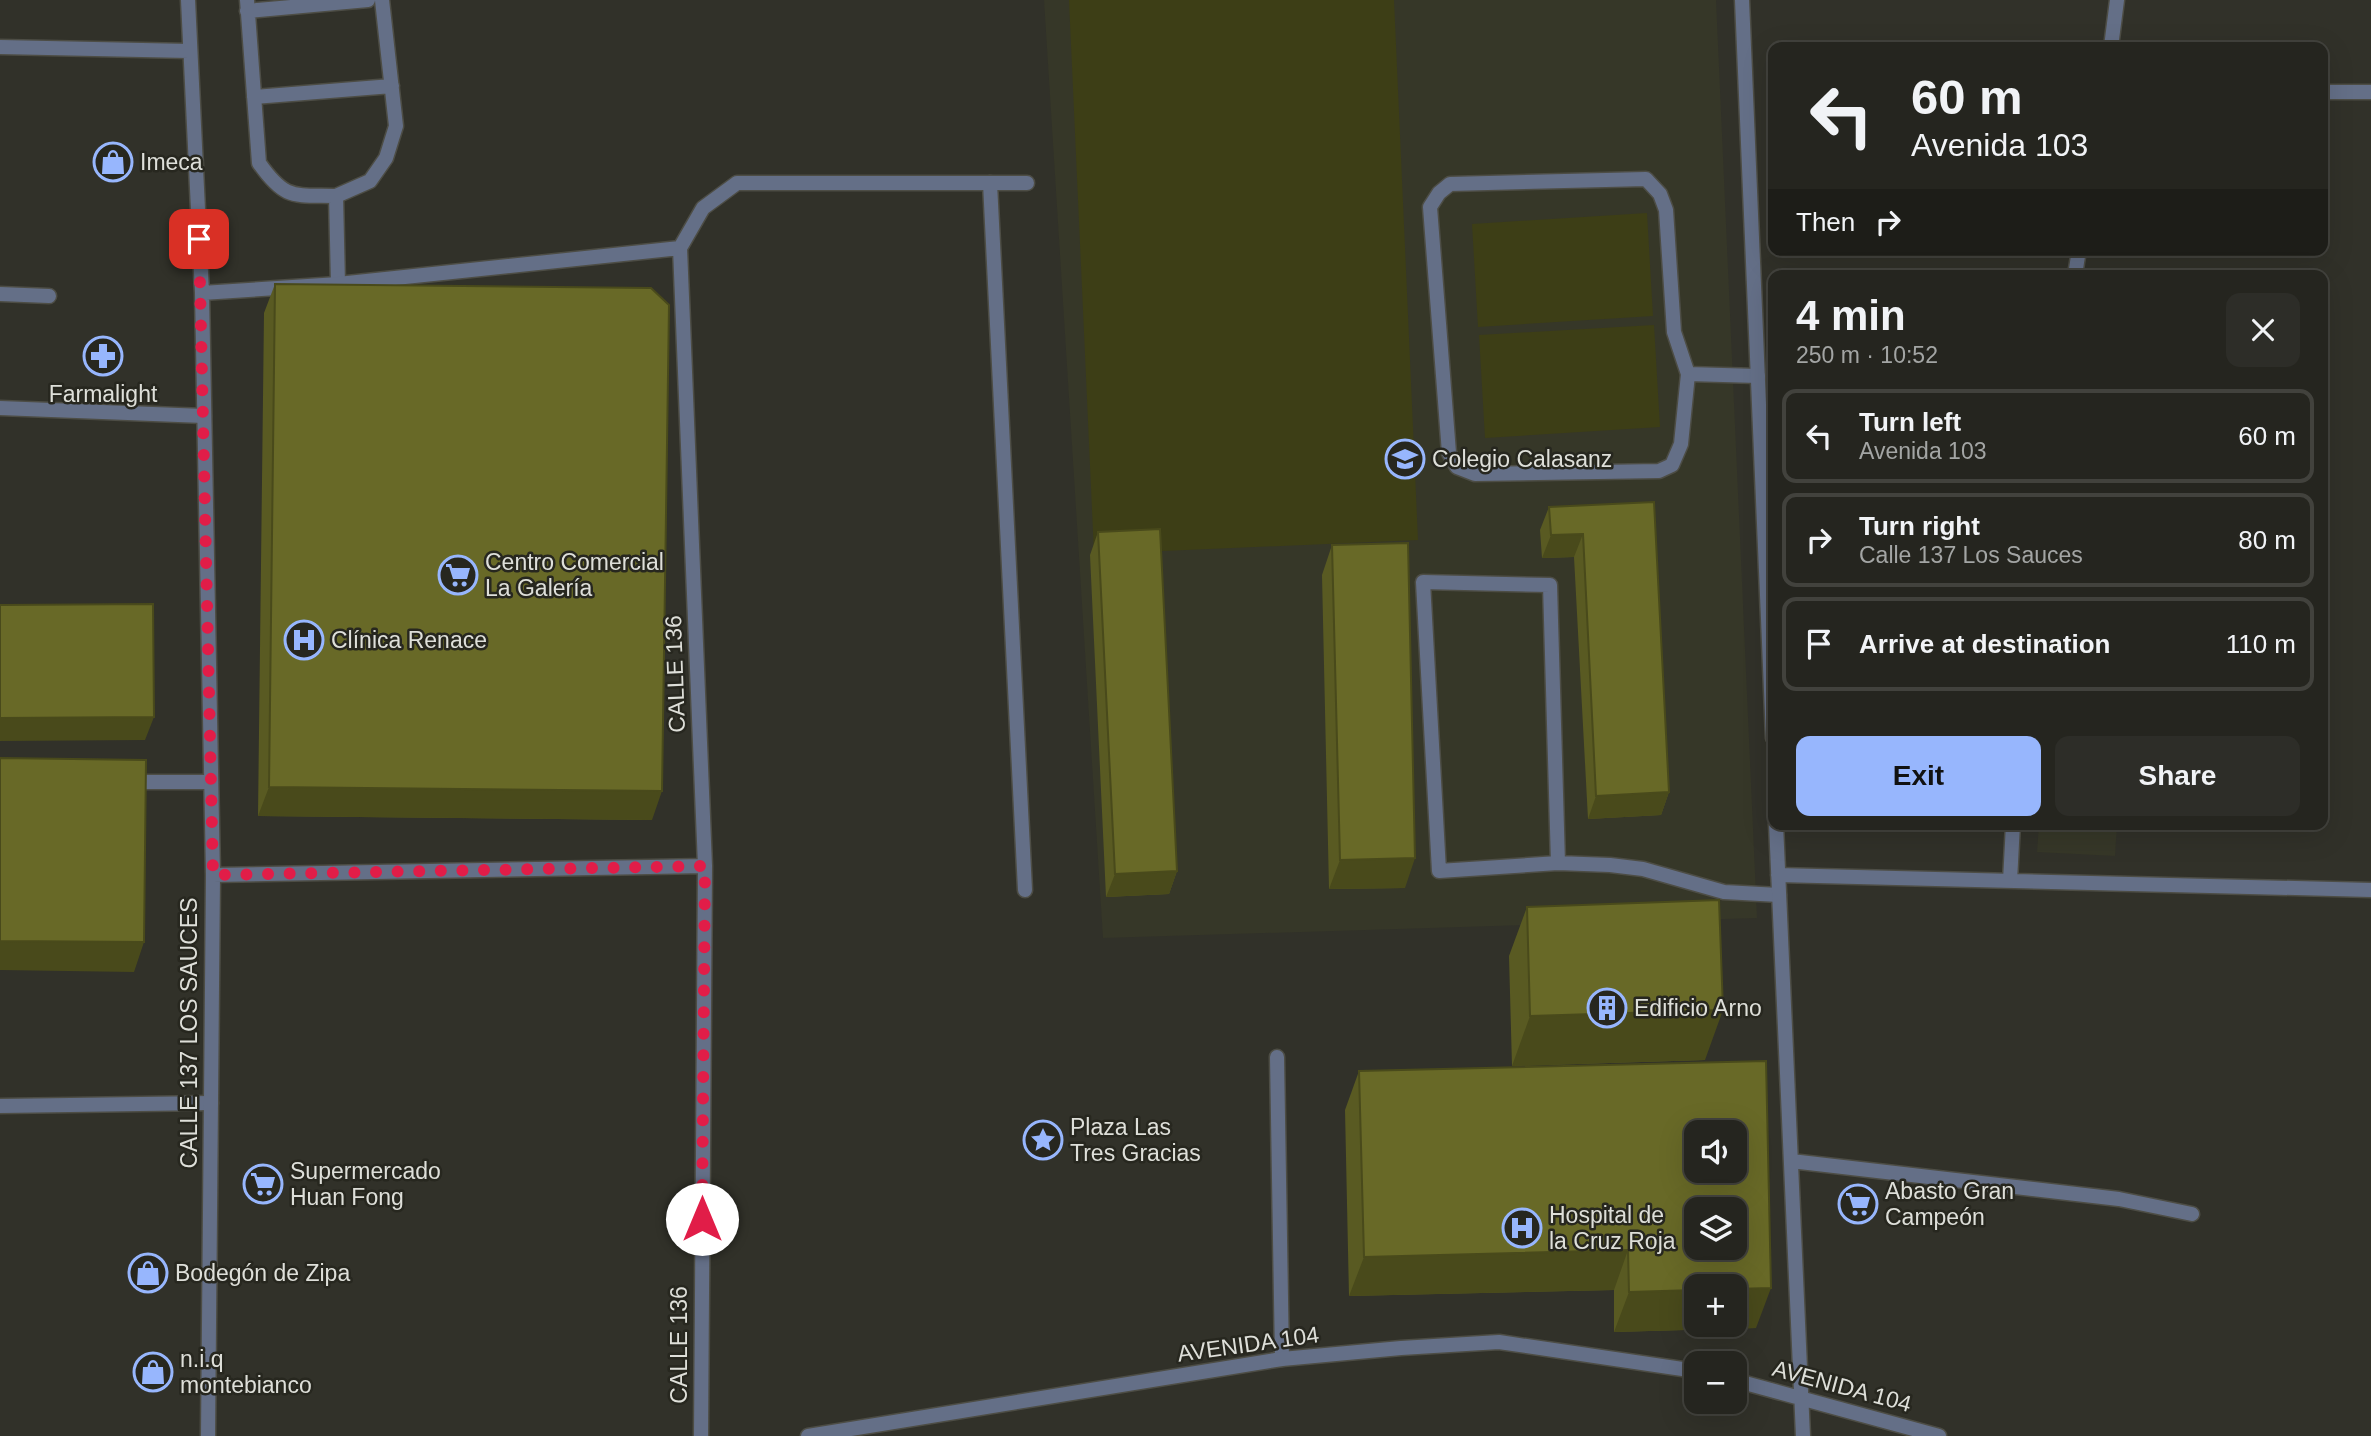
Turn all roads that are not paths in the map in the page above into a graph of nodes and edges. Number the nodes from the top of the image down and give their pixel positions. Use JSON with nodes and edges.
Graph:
{"nodes":[{"id":1,"x":188,"y":0,"type":"edge"},
{"id":2,"x":368,"y":0,"type":"edge"},
{"id":3,"x":383,"y":0,"type":"edge"},
{"id":4,"x":1742,"y":0,"type":"edge"},
{"id":5,"x":2117,"y":0,"type":"edge"},
{"id":6,"x":247,"y":5,"type":"edge"},
{"id":7,"x":2112,"y":42,"type":"edge"},
{"id":8,"x":0,"y":47,"type":"edge"},
{"id":9,"x":189,"y":51,"type":"junction"},
{"id":10,"x":392,"y":86,"type":"junction"},
{"id":11,"x":2328,"y":92,"type":"edge"},
{"id":12,"x":2371,"y":92,"type":"edge"},
{"id":13,"x":254,"y":97,"type":"junction"},
{"id":14,"x":990,"y":183,"type":"junction"},
{"id":15,"x":1027,"y":183,"type":"dead end"},
{"id":16,"x":336,"y":196,"type":"junction"},
{"id":17,"x":680,"y":248,"type":"junction"},
{"id":18,"x":338,"y":284,"type":"junction"},
{"id":19,"x":202,"y":293,"type":"junction"},
{"id":20,"x":0,"y":294,"type":"edge"},
{"id":21,"x":49,"y":296,"type":"dead end"},
{"id":22,"x":1688,"y":374,"type":"junction"},
{"id":23,"x":1758,"y":376,"type":"junction"},
{"id":24,"x":0,"y":408,"type":"edge"},
{"id":25,"x":204,"y":416,"type":"junction"},
{"id":26,"x":1768,"y":617,"type":"edge"},
{"id":27,"x":109,"y":782,"type":"edge"},
{"id":28,"x":211,"y":782,"type":"junction"},
{"id":29,"x":1776,"y":830,"type":"edge"},
{"id":30,"x":2013,"y":830,"type":"edge"},
{"id":31,"x":1558,"y":863,"type":"junction"},
{"id":32,"x":705,"y":866,"type":"junction"},
{"id":33,"x":213,"y":875,"type":"junction"},
{"id":34,"x":1778,"y":875,"type":"junction"},
{"id":35,"x":2010,"y":881,"type":"junction"},
{"id":36,"x":1025,"y":890,"type":"dead end"},
{"id":37,"x":2371,"y":890,"type":"edge"},
{"id":38,"x":1779,"y":895,"type":"junction"},
{"id":39,"x":1277,"y":1057,"type":"dead end"},
{"id":40,"x":211,"y":1103,"type":"junction"},
{"id":41,"x":0,"y":1106,"type":"edge"},
{"id":42,"x":1791,"y":1161,"type":"junction"},
{"id":43,"x":2192,"y":1214,"type":"dead end"},
{"id":44,"x":1282,"y":1359,"type":"junction"},
{"id":45,"x":1684,"y":1369,"type":"edge"},
{"id":46,"x":1747,"y":1383,"type":"edge"},
{"id":47,"x":1802,"y":1397,"type":"junction"},
{"id":48,"x":208,"y":1436,"type":"edge"},
{"id":49,"x":701,"y":1436,"type":"edge"},
{"id":50,"x":808,"y":1436,"type":"edge"},
{"id":51,"x":1803,"y":1436,"type":"edge"},
{"id":52,"x":1938,"y":1436,"type":"edge"}],
"edges":[{"from":1,"to":9,"type":"street","name":"CALLE 137 LOS SAUCES"},
{"from":2,"to":6,"type":"street"},
{"from":3,"to":10,"type":"street"},
{"from":4,"to":23,"type":"street"},
{"from":5,"to":7,"type":"street"},
{"from":6,"to":13,"type":"street"},
{"from":8,"to":9,"type":"street"},
{"from":9,"to":19,"type":"street","name":"CALLE 137 LOS SAUCES"},
{"from":10,"to":13,"type":"street"},
{"from":10,"to":16,"type":"street"},
{"from":11,"to":12,"type":"street"},
{"from":13,"to":16,"type":"street"},
{"from":14,"to":15,"type":"street"},
{"from":14,"to":17,"type":"street"},
{"from":14,"to":36,"type":"street"},
{"from":16,"to":18,"type":"street"},
{"from":17,"to":18,"type":"street"},
{"from":17,"to":32,"type":"street","name":"CALLE 136"},
{"from":18,"to":19,"type":"street"},
{"from":19,"to":25,"type":"street","name":"CALLE 137 LOS SAUCES"},
{"from":20,"to":21,"type":"street"},
{"from":22,"to":22,"type":"street"},
{"from":22,"to":23,"type":"street"},
{"from":23,"to":26,"type":"street"},
{"from":24,"to":25,"type":"street"},
{"from":25,"to":28,"type":"street","name":"CALLE 137 LOS SAUCES"},
{"from":27,"to":28,"type":"street"},
{"from":28,"to":33,"type":"street","name":"CALLE 137 LOS SAUCES"},
{"from":29,"to":34,"type":"street"},
{"from":30,"to":35,"type":"street"},
{"from":31,"to":31,"type":"street"},
{"from":31,"to":38,"type":"street"},
{"from":32,"to":33,"type":"street"},
{"from":32,"to":49,"type":"street","name":"CALLE 136"},
{"from":33,"to":40,"type":"street","name":"CALLE 137 LOS SAUCES"},
{"from":34,"to":35,"type":"street"},
{"from":34,"to":38,"type":"street"},
{"from":35,"to":37,"type":"street"},
{"from":38,"to":42,"type":"street"},
{"from":39,"to":44,"type":"street"},
{"from":40,"to":41,"type":"street"},
{"from":40,"to":48,"type":"street","name":"CALLE 137 LOS SAUCES"},
{"from":42,"to":43,"type":"street"},
{"from":42,"to":47,"type":"street"},
{"from":44,"to":45,"type":"street","name":"AVENIDA 104"},
{"from":44,"to":50,"type":"street","name":"AVENIDA 104"},
{"from":46,"to":47,"type":"street","name":"AVENIDA 104"},
{"from":47,"to":51,"type":"street"},
{"from":47,"to":52,"type":"street","name":"AVENIDA 104"}]}
